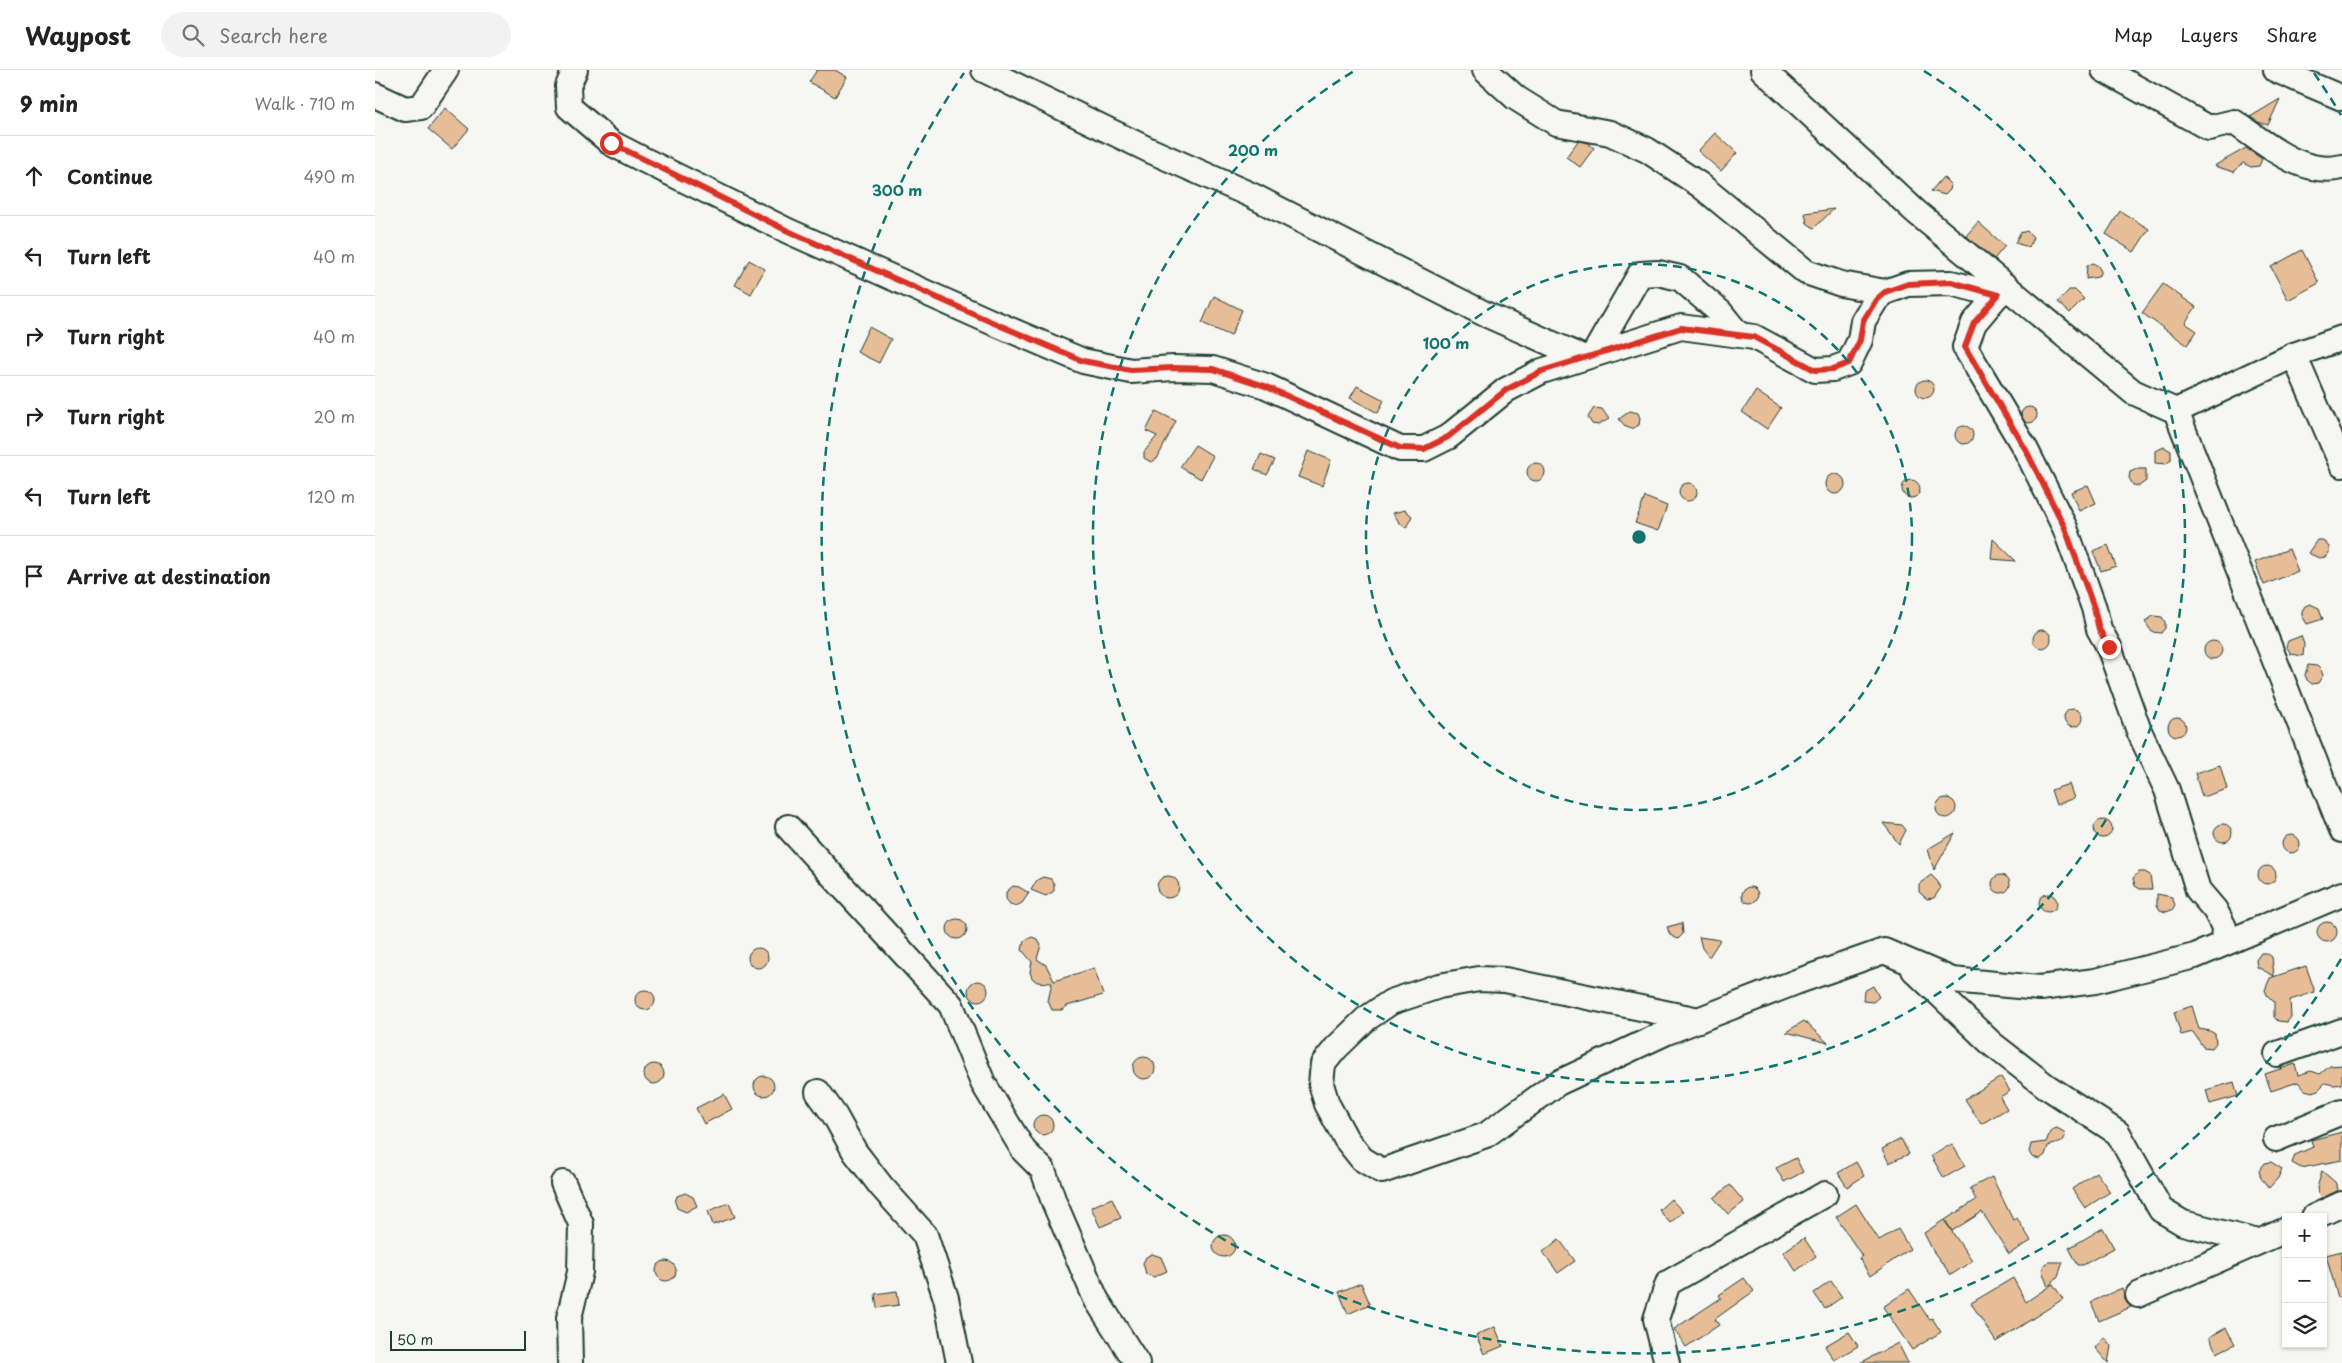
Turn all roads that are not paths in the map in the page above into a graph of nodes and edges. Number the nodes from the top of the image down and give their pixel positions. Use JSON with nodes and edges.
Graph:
{"nodes":[{"id":1,"x":445,"y":70,"type":"edge"},
{"id":2,"x":575,"y":70,"type":"edge"},
{"id":3,"x":984,"y":70,"type":"edge"},
{"id":4,"x":1485,"y":70,"type":"edge"},
{"id":5,"x":1763,"y":70,"type":"edge"},
{"id":6,"x":2104,"y":70,"type":"edge"},
{"id":7,"x":2276,"y":70,"type":"edge"},
{"id":8,"x":375,"y":95,"type":"edge"},
{"id":9,"x":2342,"y":98,"type":"edge"},
{"id":10,"x":2342,"y":167,"type":"edge"},
{"id":11,"x":2001,"y":290,"type":"junction"},
{"id":12,"x":1885,"y":292,"type":"junction"},
{"id":13,"x":1738,"y":334,"type":"junction"},
{"id":14,"x":2342,"y":338,"type":"edge"},
{"id":15,"x":2294,"y":355,"type":"junction"},
{"id":16,"x":1588,"y":356,"type":"junction"},
{"id":17,"x":2176,"y":411,"type":"junction"},
{"id":18,"x":2342,"y":465,"type":"edge"},
{"id":19,"x":788,"y":827,"type":"dead end"},
{"id":20,"x":2342,"y":830,"type":"edge"},
{"id":21,"x":2342,"y":894,"type":"edge"},
{"id":22,"x":2223,"y":943,"type":"junction"},
{"id":23,"x":1904,"y":961,"type":"junction"},
{"id":24,"x":1699,"y":1020,"type":"junction"},
{"id":25,"x":2342,"y":1030,"type":"edge"},
{"id":26,"x":2277,"y":1054,"type":"dead end"},
{"id":27,"x":819,"y":1092,"type":"dead end"},
{"id":28,"x":2342,"y":1112,"type":"edge"},
{"id":29,"x":2276,"y":1138,"type":"dead end"},
{"id":30,"x":563,"y":1183,"type":"dead end"},
{"id":31,"x":1825,"y":1194,"type":"dead end"},
{"id":32,"x":2342,"y":1204,"type":"edge"},
{"id":33,"x":2322,"y":1213,"type":"edge"},
{"id":34,"x":2282,"y":1232,"type":"edge"},
{"id":35,"x":2258,"y":1242,"type":"junction"},
{"id":36,"x":2138,"y":1295,"type":"dead end"},
{"id":37,"x":570,"y":1363,"type":"edge"},
{"id":38,"x":959,"y":1363,"type":"edge"},
{"id":39,"x":1137,"y":1363,"type":"edge"},
{"id":40,"x":1667,"y":1363,"type":"edge"}],
"edges":[{"from":1,"to":8,"type":"street"},
{"from":2,"to":16,"type":"street"},
{"from":3,"to":16,"type":"street"},
{"from":4,"to":12,"type":"street"},
{"from":5,"to":11,"type":"street"},
{"from":6,"to":10,"type":"street"},
{"from":7,"to":9,"type":"street"},
{"from":11,"to":12,"type":"street"},
{"from":11,"to":17,"type":"street"},
{"from":11,"to":22,"type":"street"},
{"from":12,"to":13,"type":"street"},
{"from":13,"to":16,"type":"street"},
{"from":13,"to":16,"type":"street"},
{"from":14,"to":15,"type":"street"},
{"from":15,"to":17,"type":"street"},
{"from":15,"to":18,"type":"street"},
{"from":17,"to":20,"type":"street"},
{"from":19,"to":39,"type":"street"},
{"from":21,"to":22,"type":"street"},
{"from":22,"to":23,"type":"street"},
{"from":23,"to":24,"type":"street"},
{"from":23,"to":35,"type":"street"},
{"from":24,"to":24,"type":"street"},
{"from":25,"to":26,"type":"street"},
{"from":27,"to":38,"type":"street"},
{"from":28,"to":29,"type":"street"},
{"from":30,"to":37,"type":"street"},
{"from":31,"to":40,"type":"street"},
{"from":32,"to":33,"type":"street"},
{"from":34,"to":35,"type":"street"},
{"from":35,"to":36,"type":"street"}]}
